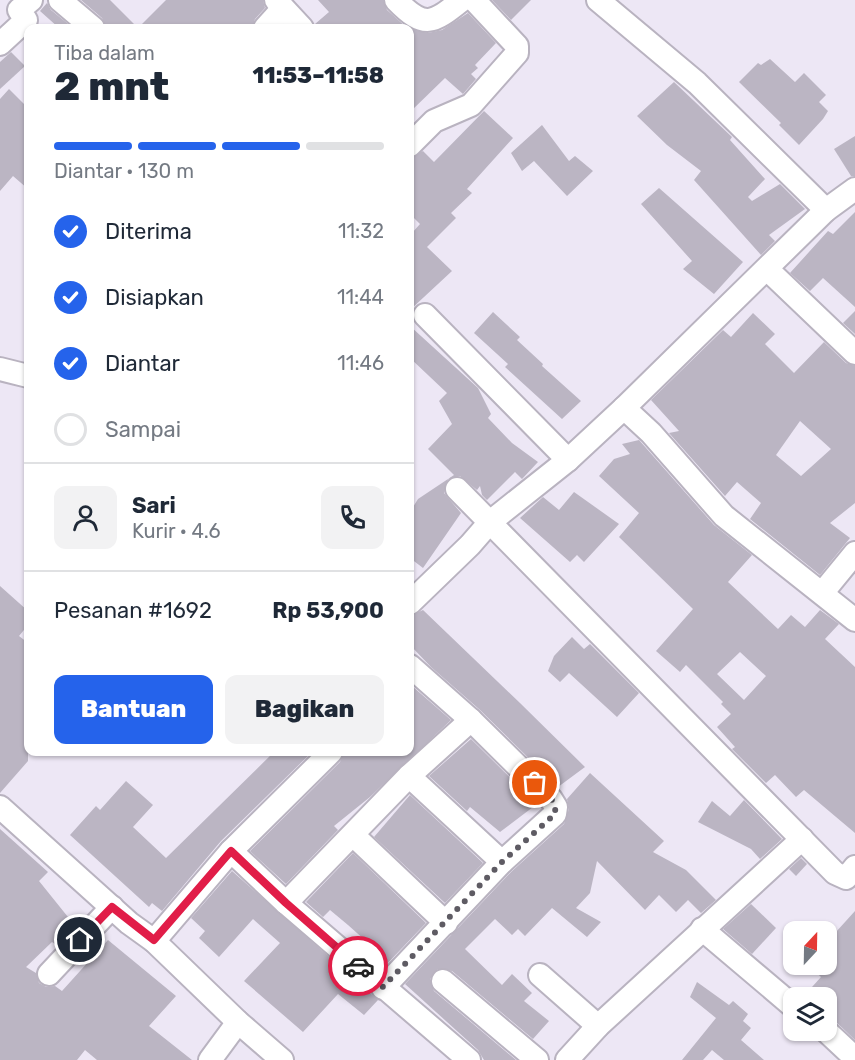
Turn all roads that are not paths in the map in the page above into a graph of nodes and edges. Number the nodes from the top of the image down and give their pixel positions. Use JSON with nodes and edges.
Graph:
{"nodes":[{"id":1,"x":60,"y":0,"type":"edge"},
{"id":2,"x":462,"y":0,"type":"edge"},
{"id":3,"x":474,"y":0,"type":"edge"},
{"id":4,"x":598,"y":0,"type":"edge"},
{"id":5,"x":20,"y":3,"type":"edge"},
{"id":6,"x":279,"y":4,"type":"edge"},
{"id":7,"x":401,"y":14,"type":"edge"},
{"id":8,"x":88,"y":24,"type":"edge"},
{"id":9,"x":267,"y":24,"type":"edge"},
{"id":10,"x":298,"y":24,"type":"edge"},
{"id":11,"x":0,"y":44,"type":"edge"},
{"id":12,"x":414,"y":141,"type":"edge"},
{"id":13,"x":855,"y":189,"type":"edge"},
{"id":14,"x":826,"y":210,"type":"junction"},
{"id":15,"x":768,"y":270,"type":"junction"},
{"id":16,"x":425,"y":315,"type":"dead end"},
{"id":17,"x":855,"y":353,"type":"edge"},
{"id":18,"x":0,"y":369,"type":"edge"},
{"id":19,"x":24,"y":375,"type":"edge"},
{"id":20,"x":624,"y":408,"type":"junction"},
{"id":21,"x":568,"y":460,"type":"junction"},
{"id":22,"x":457,"y":489,"type":"dead end"},
{"id":23,"x":490,"y":522,"type":"junction"},
{"id":24,"x":855,"y":553,"type":"edge"},
{"id":25,"x":823,"y":592,"type":"junction"},
{"id":26,"x":414,"y":599,"type":"edge"},
{"id":27,"x":855,"y":620,"type":"edge"},
{"id":28,"x":414,"y":670,"type":"edge"},
{"id":29,"x":471,"y":720,"type":"junction"},
{"id":30,"x":327,"y":756,"type":"edge"},
{"id":31,"x":410,"y":776,"type":"junction"},
{"id":32,"x":0,"y":807,"type":"edge"},
{"id":33,"x":353,"y":835,"type":"junction"},
{"id":34,"x":801,"y":839,"type":"junction"},
{"id":35,"x":231,"y":851,"type":"junction"},
{"id":36,"x":502,"y":862,"type":"junction"},
{"id":37,"x":855,"y":867,"type":"edge"},
{"id":38,"x":286,"y":903,"type":"junction"},
{"id":39,"x":112,"y":907,"type":"junction"},
{"id":40,"x":446,"y":923,"type":"junction"},
{"id":41,"x":702,"y":929,"type":"junction"},
{"id":42,"x":154,"y":940,"type":"junction"},
{"id":43,"x":49,"y":974,"type":"dead end"},
{"id":44,"x":540,"y":975,"type":"dead end"},
{"id":45,"x":443,"y":981,"type":"dead end"},
{"id":46,"x":383,"y":987,"type":"junction"},
{"id":47,"x":783,"y":997,"type":"edge"},
{"id":48,"x":238,"y":1022,"type":"junction"},
{"id":49,"x":598,"y":1026,"type":"junction"},
{"id":50,"x":837,"y":1041,"type":"edge"},
{"id":51,"x":855,"y":1058,"type":"edge"},
{"id":52,"x":210,"y":1060,"type":"edge"},
{"id":53,"x":282,"y":1060,"type":"edge"},
{"id":54,"x":470,"y":1060,"type":"edge"},
{"id":55,"x":537,"y":1060,"type":"edge"},
{"id":56,"x":567,"y":1060,"type":"edge"}],
"edges":[{"from":1,"to":8,"type":"street"},
{"from":2,"to":7,"type":"street"},
{"from":3,"to":12,"type":"street"},
{"from":4,"to":14,"type":"street"},
{"from":5,"to":11,"type":"street"},
{"from":6,"to":9,"type":"street"},
{"from":6,"to":10,"type":"street"},
{"from":13,"to":14,"type":"street"},
{"from":14,"to":15,"type":"street"},
{"from":15,"to":17,"type":"street"},
{"from":15,"to":20,"type":"street"},
{"from":16,"to":21,"type":"street"},
{"from":18,"to":19,"type":"street"},
{"from":20,"to":21,"type":"street"},
{"from":20,"to":25,"type":"street"},
{"from":21,"to":23,"type":"street"},
{"from":22,"to":23,"type":"street"},
{"from":23,"to":26,"type":"street"},
{"from":23,"to":34,"type":"street"},
{"from":24,"to":25,"type":"street"},
{"from":25,"to":27,"type":"street"},
{"from":28,"to":29,"type":"street"},
{"from":29,"to":31,"type":"street"},
{"from":29,"to":36,"type":"street"},
{"from":30,"to":35,"type":"street"},
{"from":31,"to":33,"type":"street"},
{"from":31,"to":36,"type":"street"},
{"from":32,"to":39,"type":"street"},
{"from":33,"to":38,"type":"street"},
{"from":33,"to":40,"type":"street"},
{"from":34,"to":37,"type":"street"},
{"from":34,"to":41,"type":"street"},
{"from":35,"to":38,"type":"street"},
{"from":35,"to":42,"type":"street"},
{"from":36,"to":40,"type":"street"},
{"from":38,"to":46,"type":"street"},
{"from":39,"to":42,"type":"street"},
{"from":39,"to":43,"type":"street"},
{"from":40,"to":46,"type":"street"},
{"from":41,"to":47,"type":"street"},
{"from":41,"to":49,"type":"street"},
{"from":42,"to":48,"type":"street"},
{"from":44,"to":49,"type":"street"},
{"from":45,"to":55,"type":"street"},
{"from":46,"to":54,"type":"street"},
{"from":48,"to":52,"type":"street"},
{"from":48,"to":53,"type":"street"},
{"from":49,"to":56,"type":"street"},
{"from":50,"to":51,"type":"street"}]}
